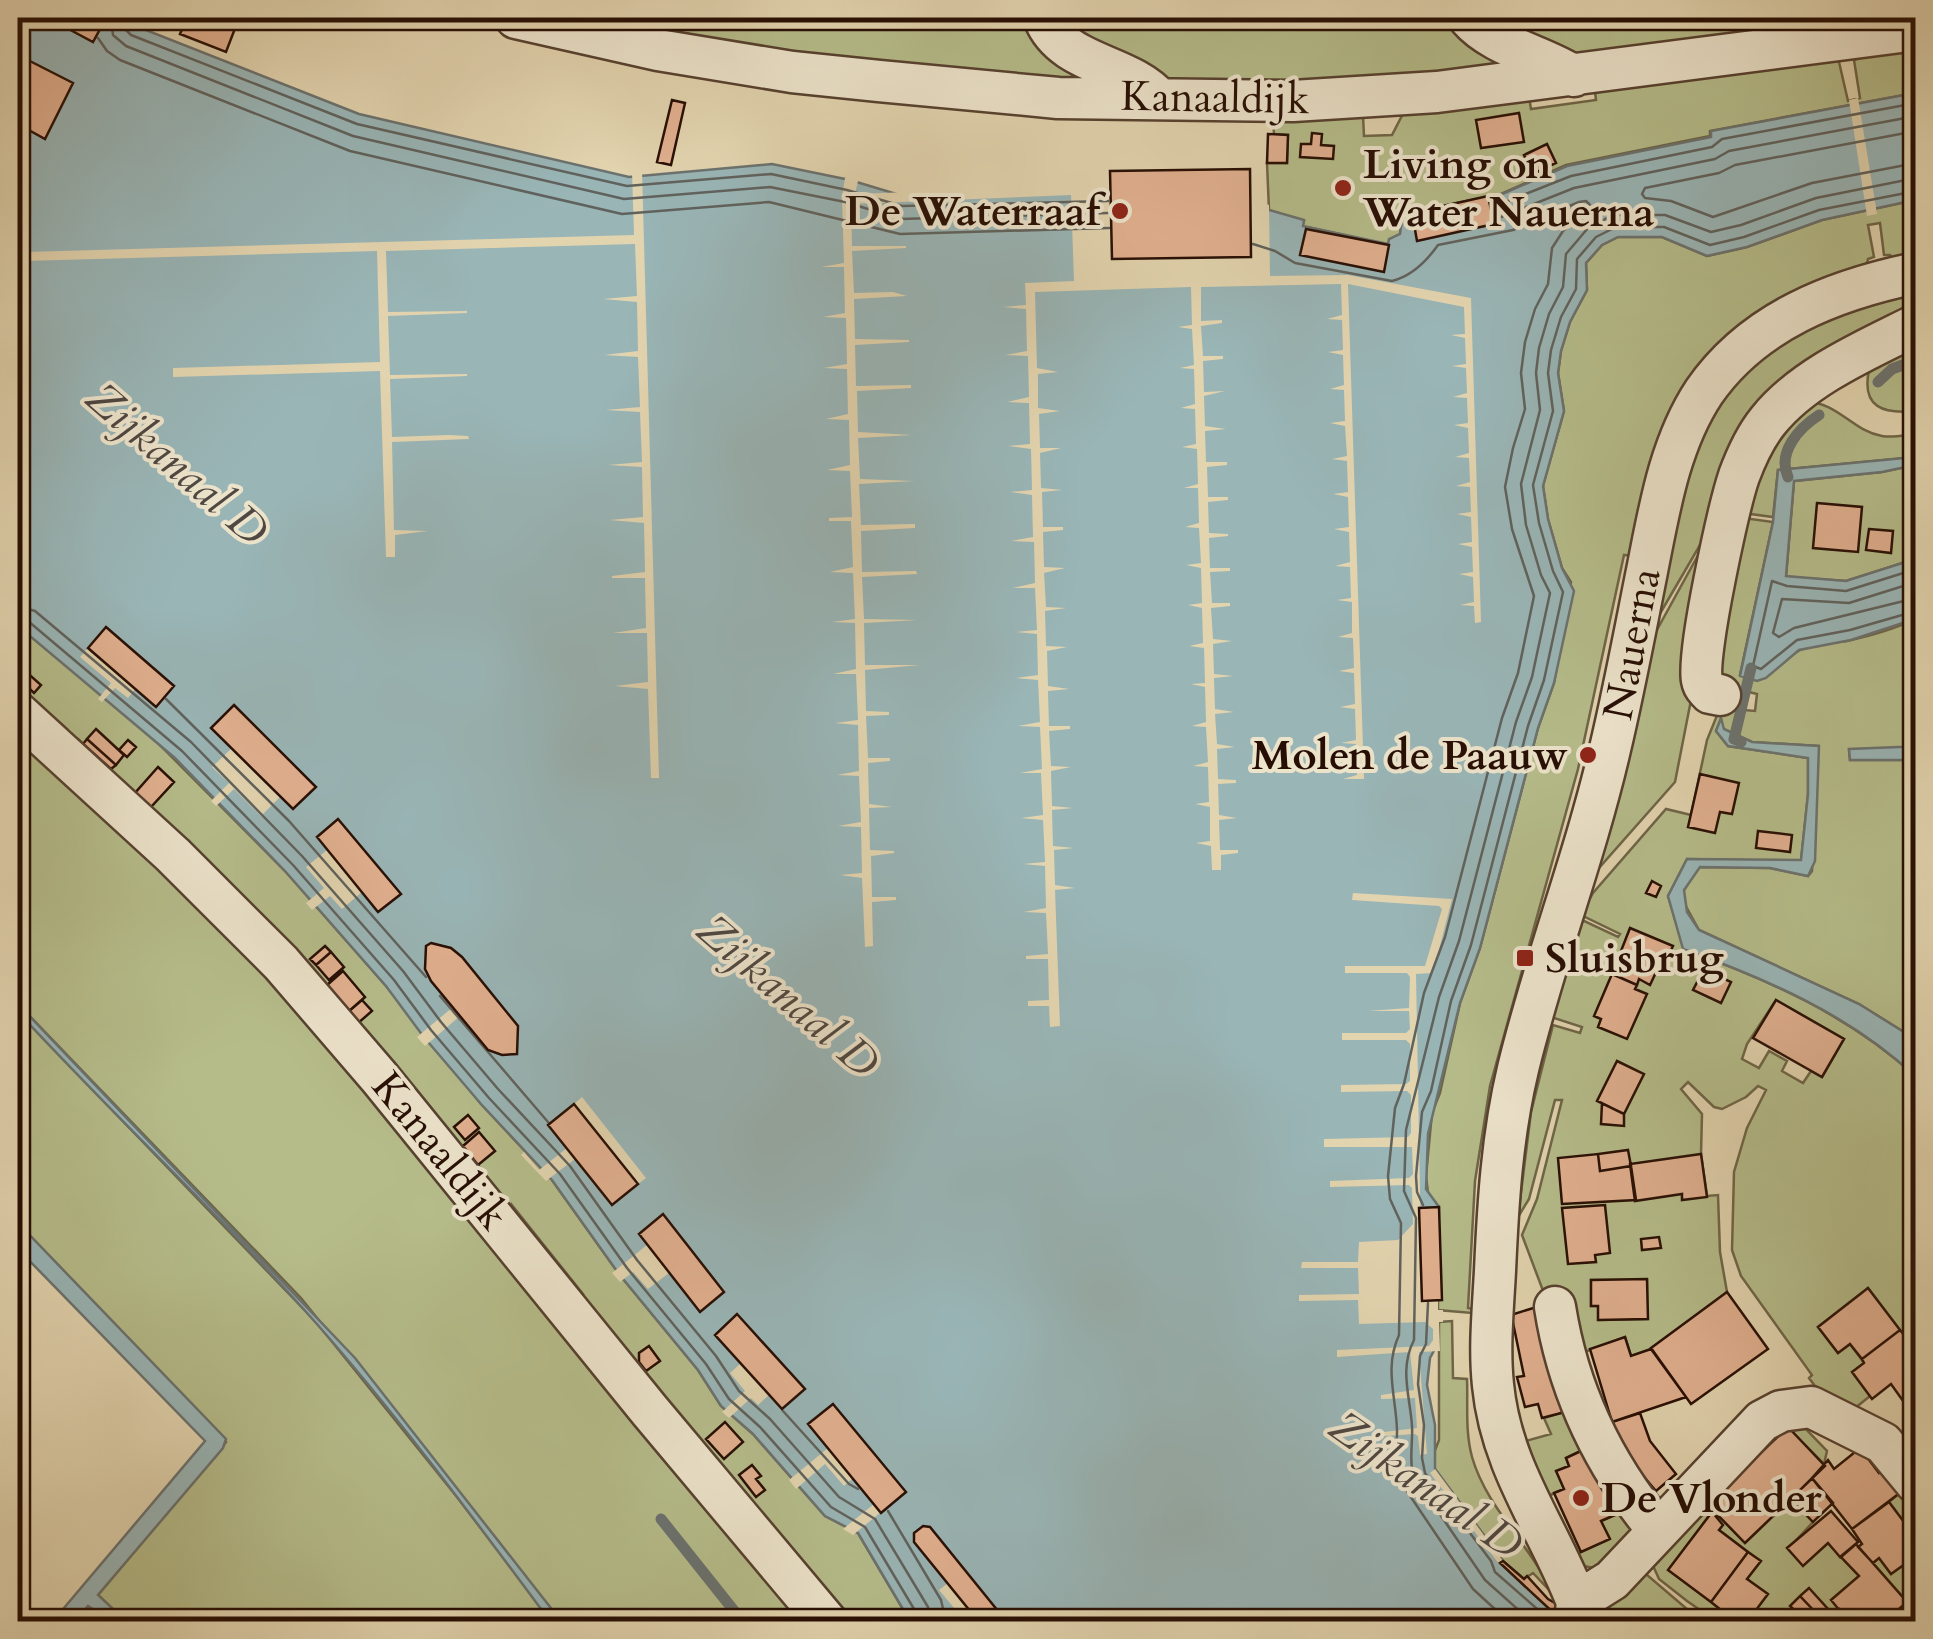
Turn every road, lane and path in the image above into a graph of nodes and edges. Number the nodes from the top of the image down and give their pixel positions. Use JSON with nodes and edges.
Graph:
{"nodes":[{"id":1,"x":516,"y":18,"type":"edge"},
{"id":2,"x":1044,"y":18,"type":"edge"},
{"id":3,"x":1469,"y":18,"type":"edge"},
{"id":4,"x":1916,"y":30,"type":"edge"},
{"id":5,"x":1574,"y":76,"type":"junction"},
{"id":6,"x":1160,"y":99,"type":"junction"},
{"id":7,"x":1916,"y":273,"type":"edge"},
{"id":8,"x":1916,"y":325,"type":"edge"},
{"id":9,"x":1720,"y":695,"type":"dead end"},
{"id":10,"x":18,"y":713,"type":"edge"},
{"id":11,"x":1555,"y":1307,"type":"dead end"},
{"id":12,"x":1916,"y":1483,"type":"edge"},
{"id":13,"x":1657,"y":1529,"type":"junction"},
{"id":14,"x":1576,"y":1613,"type":"edge"},
{"id":15,"x":827,"y":1622,"type":"edge"}],
"edges":[{"from":1,"to":6,"type":"street","name":"Kanaaldijk"},
{"from":2,"to":6,"type":"street"},
{"from":3,"to":5,"type":"street"},
{"from":4,"to":5,"type":"street","name":"Kanaaldijk"},
{"from":5,"to":6,"type":"street","name":"Kanaaldijk"},
{"from":7,"to":14,"type":"street","name":"Nauerna"},
{"from":8,"to":9,"type":"street","name":"Nauerna"},
{"from":10,"to":15,"type":"street","name":"Kanaaldijk"},
{"from":11,"to":13,"type":"street"},
{"from":12,"to":13,"type":"street","name":"Nauerna"},
{"from":13,"to":14,"type":"street","name":"Nauerna"}]}
